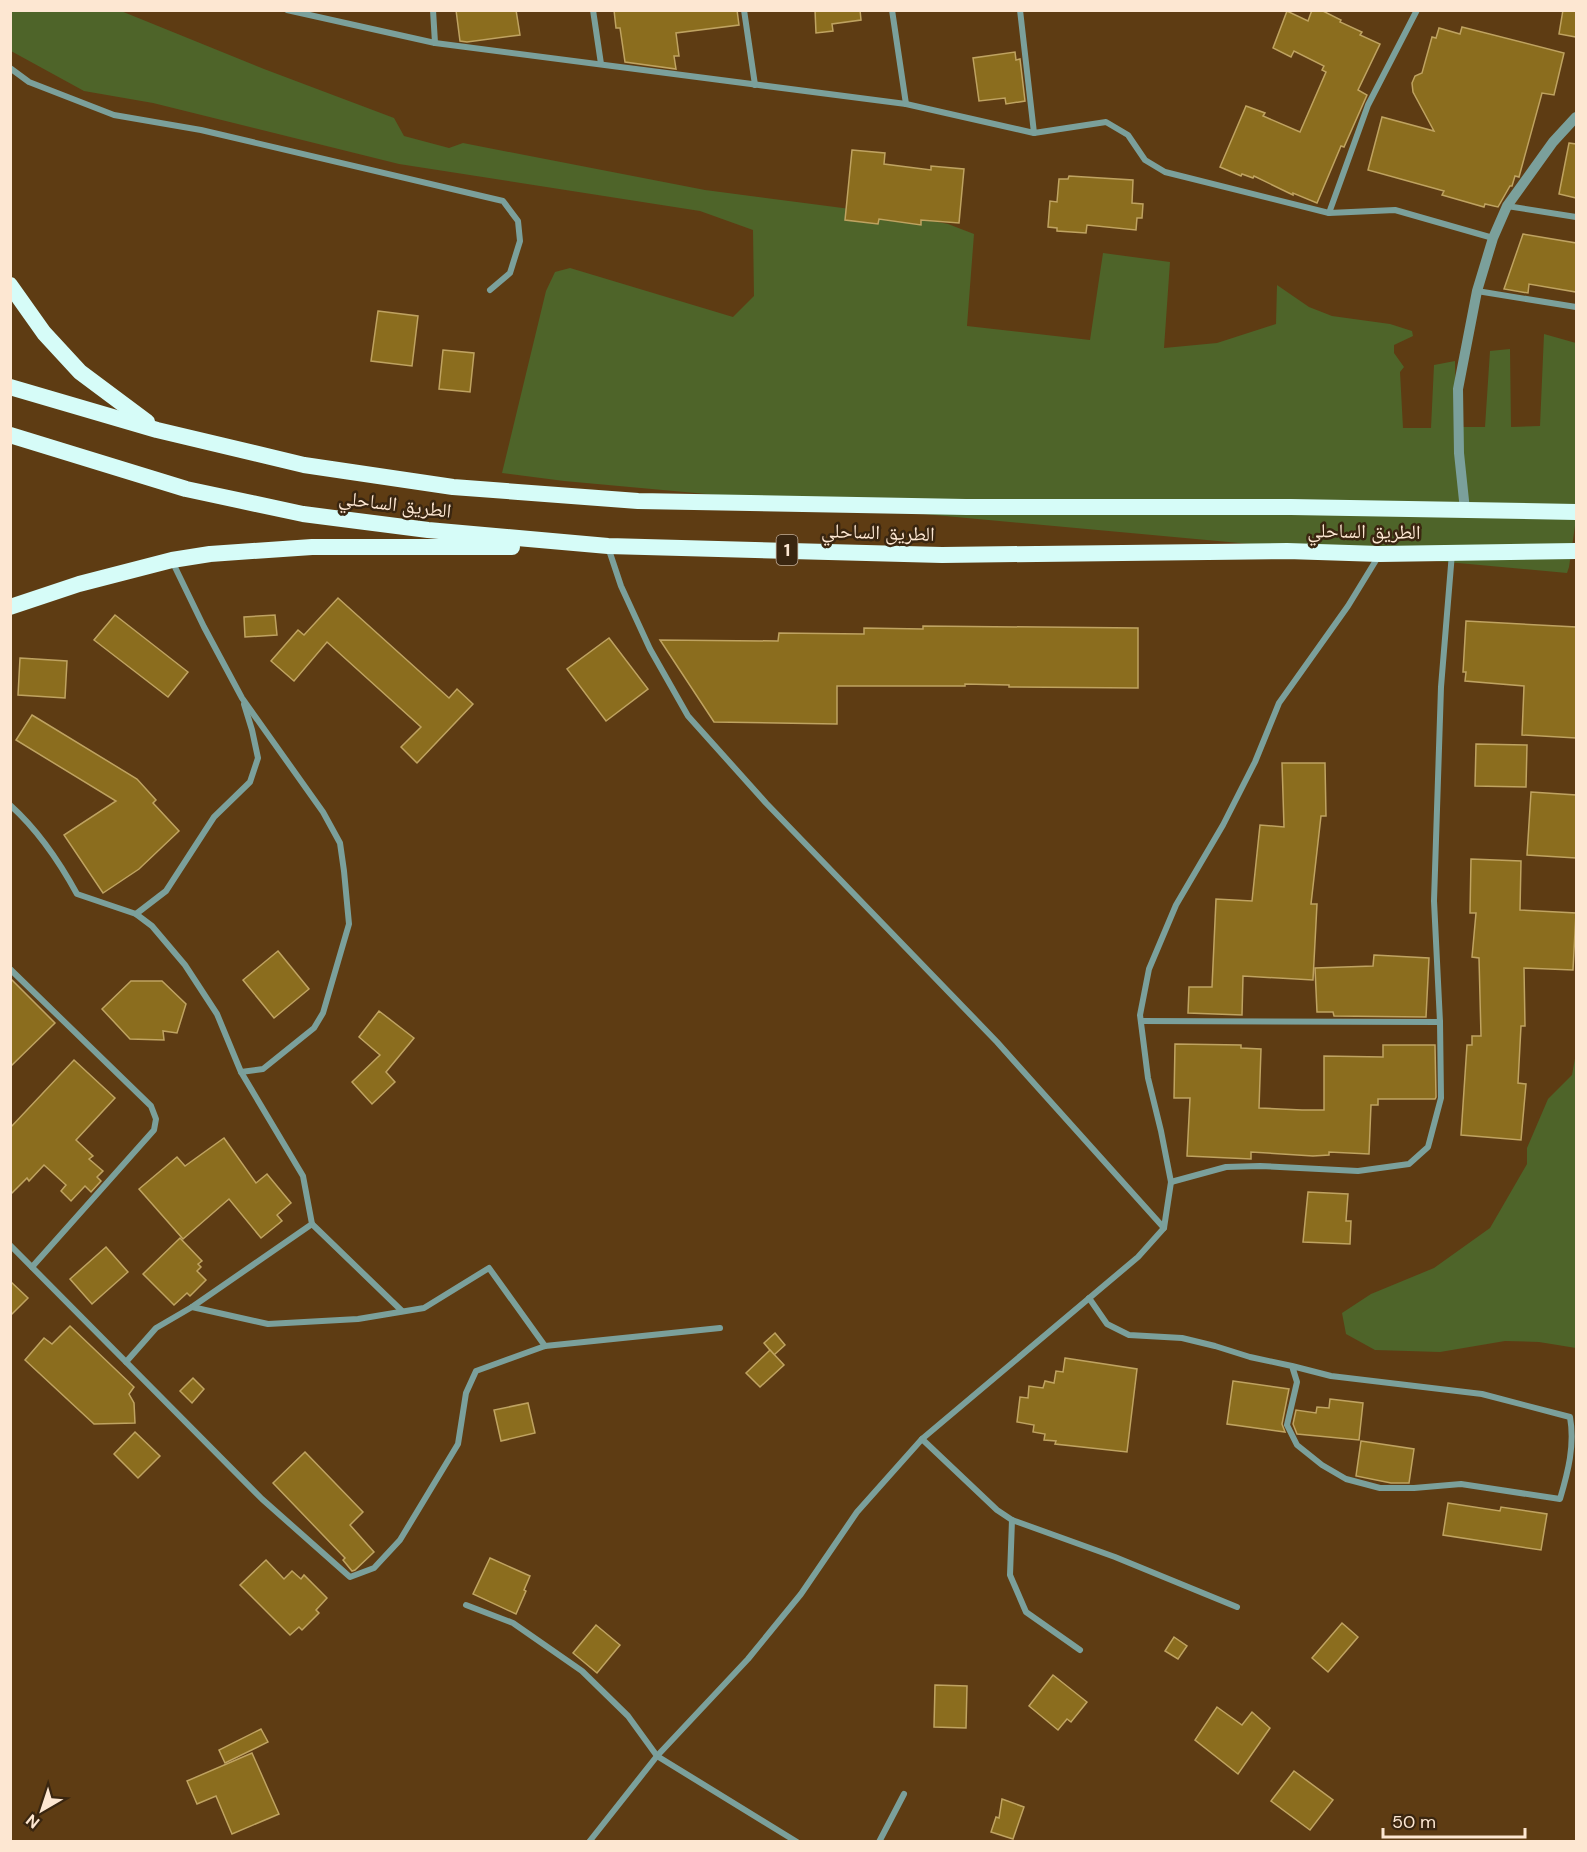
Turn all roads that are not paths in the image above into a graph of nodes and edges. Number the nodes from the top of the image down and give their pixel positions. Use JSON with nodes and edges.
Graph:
{"nodes":[{"id":1,"x":433,"y":10,"type":"edge"},
{"id":2,"x":593,"y":10,"type":"edge"},
{"id":3,"x":744,"y":10,"type":"edge"},
{"id":4,"x":892,"y":10,"type":"edge"},
{"id":5,"x":1020,"y":10,"type":"edge"},
{"id":6,"x":1417,"y":10,"type":"edge"},
{"id":7,"x":289,"y":11,"type":"edge"},
{"id":8,"x":435,"y":44,"type":"junction"},
{"id":9,"x":601,"y":64,"type":"junction"},
{"id":10,"x":10,"y":68,"type":"edge"},
{"id":11,"x":755,"y":85,"type":"junction"},
{"id":12,"x":906,"y":104,"type":"junction"},
{"id":13,"x":1576,"y":117,"type":"edge"},
{"id":14,"x":1034,"y":133,"type":"junction"},
{"id":15,"x":1507,"y":206,"type":"junction"},
{"id":16,"x":1329,"y":213,"type":"junction"},
{"id":17,"x":1576,"y":217,"type":"edge"},
{"id":18,"x":1493,"y":238,"type":"junction"},
{"id":19,"x":10,"y":285,"type":"edge"},
{"id":20,"x":490,"y":290,"type":"dead end"},
{"id":21,"x":1477,"y":291,"type":"junction"},
{"id":22,"x":1576,"y":307,"type":"edge"},
{"id":23,"x":10,"y":387,"type":"edge"},
{"id":24,"x":158,"y":430,"type":"junction"},
{"id":25,"x":10,"y":435,"type":"edge"},
{"id":26,"x":1465,"y":510,"type":"junction"},
{"id":27,"x":1576,"y":512,"type":"edge"},
{"id":28,"x":608,"y":546,"type":"junction"},
{"id":29,"x":1576,"y":551,"type":"edge"},
{"id":30,"x":1452,"y":553,"type":"junction"},
{"id":31,"x":1380,"y":554,"type":"junction"},
{"id":32,"x":172,"y":560,"type":"junction"},
{"id":33,"x":10,"y":607,"type":"edge"},
{"id":34,"x":242,"y":698,"type":"junction"},
{"id":35,"x":10,"y":805,"type":"edge"},
{"id":36,"x":136,"y":914,"type":"junction"},
{"id":37,"x":10,"y":969,"type":"edge"},
{"id":38,"x":1141,"y":1021,"type":"junction"},
{"id":39,"x":1440,"y":1022,"type":"junction"},
{"id":40,"x":241,"y":1072,"type":"junction"},
{"id":41,"x":1171,"y":1182,"type":"junction"},
{"id":42,"x":312,"y":1224,"type":"junction"},
{"id":43,"x":1164,"y":1228,"type":"junction"},
{"id":44,"x":10,"y":1245,"type":"edge"},
{"id":45,"x":32,"y":1267,"type":"junction"},
{"id":46,"x":1089,"y":1298,"type":"junction"},
{"id":47,"x":192,"y":1308,"type":"junction"},
{"id":48,"x":402,"y":1311,"type":"junction"},
{"id":49,"x":720,"y":1328,"type":"dead end"},
{"id":50,"x":545,"y":1346,"type":"junction"},
{"id":51,"x":126,"y":1362,"type":"junction"},
{"id":52,"x":1292,"y":1366,"type":"junction"},
{"id":53,"x":922,"y":1439,"type":"junction"},
{"id":54,"x":1012,"y":1520,"type":"junction"},
{"id":55,"x":466,"y":1605,"type":"dead end"},
{"id":56,"x":1237,"y":1607,"type":"dead end"},
{"id":57,"x":1080,"y":1650,"type":"dead end"},
{"id":58,"x":657,"y":1756,"type":"junction"},
{"id":59,"x":904,"y":1794,"type":"dead end"},
{"id":60,"x":589,"y":1842,"type":"edge"},
{"id":61,"x":796,"y":1842,"type":"edge"},
{"id":62,"x":879,"y":1842,"type":"edge"}],
"edges":[{"from":1,"to":8,"type":"street"},
{"from":2,"to":9,"type":"street"},
{"from":3,"to":11,"type":"street"},
{"from":4,"to":12,"type":"street"},
{"from":5,"to":14,"type":"street"},
{"from":6,"to":16,"type":"street"},
{"from":7,"to":8,"type":"street"},
{"from":8,"to":9,"type":"street"},
{"from":9,"to":11,"type":"street"},
{"from":10,"to":20,"type":"street"},
{"from":11,"to":12,"type":"street"},
{"from":12,"to":14,"type":"street"},
{"from":13,"to":15,"type":"street"},
{"from":14,"to":16,"type":"street"},
{"from":15,"to":17,"type":"street"},
{"from":15,"to":18,"type":"street"},
{"from":16,"to":18,"type":"street"},
{"from":18,"to":21,"type":"street"},
{"from":19,"to":24,"type":"highway"},
{"from":21,"to":22,"type":"street"},
{"from":21,"to":26,"type":"street"},
{"from":23,"to":24,"type":"highway","name":"الطريق الساحلي"},
{"from":24,"to":26,"type":"highway","name":"الطريق الساحلي"},
{"from":25,"to":28,"type":"highway","name":"الطريق الساحلي","number":"1"},
{"from":26,"to":27,"type":"highway","name":"الطريق الساحلي"},
{"from":28,"to":31,"type":"highway","name":"الطريق الساحلي","number":"1"},
{"from":28,"to":32,"type":"highway"},
{"from":28,"to":43,"type":"street"},
{"from":29,"to":30,"type":"highway","name":"الطريق الساحلي","number":"1"},
{"from":30,"to":31,"type":"highway","name":"الطريق الساحلي","number":"1"},
{"from":30,"to":39,"type":"street"},
{"from":31,"to":38,"type":"street"},
{"from":32,"to":33,"type":"highway"},
{"from":32,"to":34,"type":"street"},
{"from":34,"to":36,"type":"street"},
{"from":34,"to":40,"type":"street"},
{"from":35,"to":36,"type":"street"},
{"from":36,"to":40,"type":"street"},
{"from":37,"to":45,"type":"street"},
{"from":38,"to":39,"type":"street"},
{"from":38,"to":41,"type":"street"},
{"from":39,"to":41,"type":"street"},
{"from":40,"to":42,"type":"street"},
{"from":41,"to":43,"type":"street"},
{"from":42,"to":47,"type":"street"},
{"from":42,"to":48,"type":"street"},
{"from":43,"to":46,"type":"street"},
{"from":44,"to":45,"type":"street"},
{"from":45,"to":51,"type":"street"},
{"from":46,"to":52,"type":"street"},
{"from":46,"to":53,"type":"street"},
{"from":47,"to":48,"type":"street"},
{"from":47,"to":51,"type":"street"},
{"from":48,"to":50,"type":"street"},
{"from":49,"to":50,"type":"street"},
{"from":50,"to":51,"type":"street"},
{"from":52,"to":52,"type":"street"},
{"from":53,"to":54,"type":"street"},
{"from":53,"to":58,"type":"street"},
{"from":54,"to":56,"type":"street"},
{"from":54,"to":57,"type":"street"},
{"from":55,"to":58,"type":"street"},
{"from":58,"to":60,"type":"street"},
{"from":58,"to":61,"type":"street"},
{"from":59,"to":62,"type":"street"}]}
